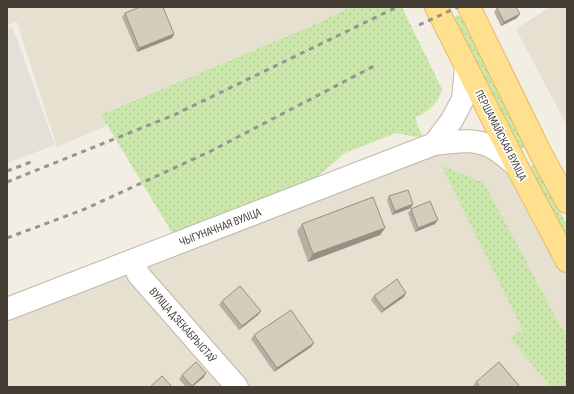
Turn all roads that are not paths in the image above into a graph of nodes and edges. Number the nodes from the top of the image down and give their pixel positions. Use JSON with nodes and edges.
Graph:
{"nodes":[{"id":1,"x":436,"y":7,"type":"edge"},
{"id":2,"x":469,"y":7,"type":"edge"},
{"id":3,"x":466,"y":67,"type":"junction"},
{"id":4,"x":434,"y":144,"type":"junction"},
{"id":5,"x":516,"y":165,"type":"junction"},
{"id":6,"x":567,"y":202,"type":"edge"},
{"id":7,"x":134,"y":260,"type":"junction"},
{"id":8,"x":567,"y":261,"type":"edge"},
{"id":9,"x":7,"y":309,"type":"edge"},
{"id":10,"x":237,"y":387,"type":"edge"}],
"edges":[{"from":1,"to":3,"type":"main road","name":"ПЕРШАМАЙСКАЯ ВУЛІЦА"},
{"from":2,"to":6,"type":"main road"},
{"from":3,"to":4,"type":"street"},
{"from":3,"to":5,"type":"main road","name":"ПЕРШАМАЙСКАЯ ВУЛІЦА"},
{"from":4,"to":5,"type":"street","name":"ЧЫГУНАЧНАЯ ВУЛІЦА"},
{"from":4,"to":7,"type":"street","name":"ЧЫГУНАЧНАЯ ВУЛІЦА"},
{"from":5,"to":8,"type":"main road","name":"ПЕРШАМАЙСКАЯ ВУЛІЦА"},
{"from":7,"to":9,"type":"street","name":"ЧЫГУНАЧНАЯ ВУЛІЦА"},
{"from":7,"to":10,"type":"street","name":"ВУЛІЦА ДЗЕКАБРЫСТАЎ"}]}
